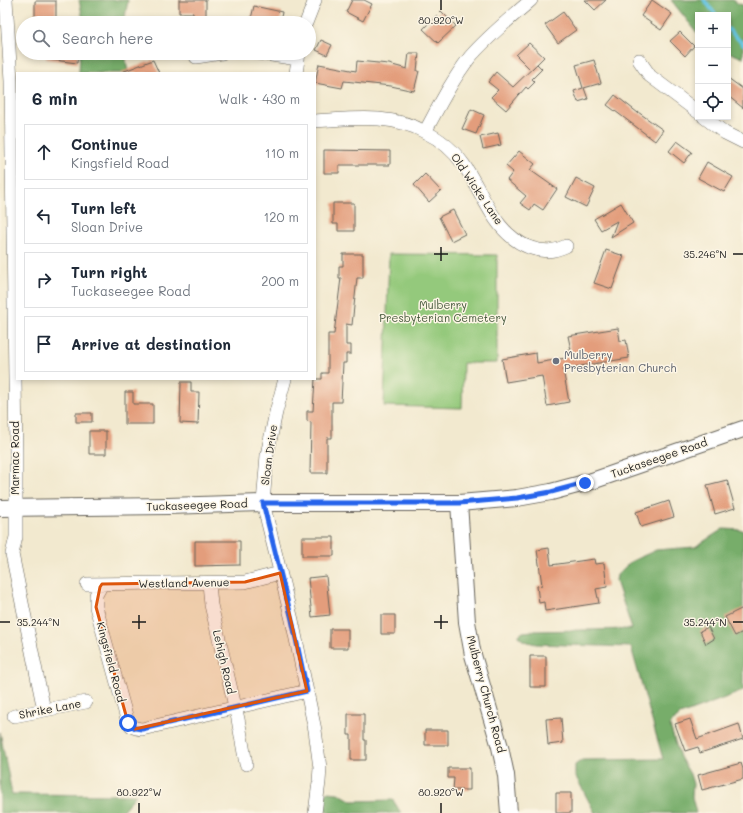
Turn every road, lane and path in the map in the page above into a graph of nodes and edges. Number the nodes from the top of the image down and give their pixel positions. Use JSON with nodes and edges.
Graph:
{"nodes":[{"id":1,"x":6,"y":0,"type":"edge"},
{"id":2,"x":315,"y":0,"type":"edge"},
{"id":3,"x":531,"y":0,"type":"edge"},
{"id":4,"x":309,"y":16,"type":"edge"},
{"id":5,"x":298,"y":60,"type":"edge"},
{"id":6,"x":639,"y":60,"type":"dead end"},
{"id":7,"x":296,"y":72,"type":"edge"},
{"id":8,"x":695,"y":110,"type":"edge"},
{"id":9,"x":708,"y":120,"type":"edge"},
{"id":10,"x":316,"y":121,"type":"edge"},
{"id":11,"x":425,"y":132,"type":"junction"},
{"id":12,"x":743,"y":142,"type":"edge"},
{"id":13,"x":566,"y":246,"type":"dead end"},
{"id":14,"x":285,"y":380,"type":"edge"},
{"id":15,"x":742,"y":431,"type":"edge"},
{"id":16,"x":263,"y":503,"type":"junction"},
{"id":17,"x":459,"y":503,"type":"junction"},
{"id":18,"x":8,"y":508,"type":"edge"},
{"id":19,"x":280,"y":573,"type":"junction"},
{"id":20,"x":209,"y":583,"type":"junction"},
{"id":21,"x":87,"y":584,"type":"dead end"},
{"id":22,"x":102,"y":584,"type":"junction"},
{"id":23,"x":307,"y":691,"type":"junction"},
{"id":24,"x":86,"y":702,"type":"dead end"},
{"id":25,"x":235,"y":707,"type":"junction"},
{"id":26,"x":44,"y":710,"type":"junction"},
{"id":27,"x":14,"y":716,"type":"dead end"},
{"id":28,"x":246,"y":764,"type":"dead end"},
{"id":29,"x":315,"y":813,"type":"edge"},
{"id":30,"x":509,"y":813,"type":"edge"}],
"edges":[{"from":1,"to":18,"type":"street","name":"Marmac Road"},
{"from":2,"to":4,"type":"street"},
{"from":3,"to":11,"type":"street"},
{"from":5,"to":7,"type":"street"},
{"from":6,"to":8,"type":"street"},
{"from":9,"to":12,"type":"street"},
{"from":10,"to":11,"type":"street","name":"Old Wicke Lane"},
{"from":11,"to":13,"type":"street","name":"Old Wicke Lane"},
{"from":14,"to":16,"type":"street","name":"Sloan Drive"},
{"from":15,"to":17,"type":"street","name":"Tuckaseegee Road"},
{"from":16,"to":17,"type":"street","name":"Tuckaseegee Road"},
{"from":16,"to":18,"type":"street","name":"Tuckaseegee Road"},
{"from":16,"to":19,"type":"street","name":"Sloan Drive"},
{"from":17,"to":30,"type":"street","name":"Mulberry Church Road"},
{"from":18,"to":26,"type":"street","name":"Marmac Road"},
{"from":19,"to":20,"type":"street","name":"Westland Avenue"},
{"from":19,"to":23,"type":"street","name":"Sloan Drive"},
{"from":20,"to":22,"type":"street","name":"Westland Avenue"},
{"from":20,"to":25,"type":"street","name":"Lehigh Road"},
{"from":21,"to":22,"type":"street","name":"Westland Avenue"},
{"from":22,"to":25,"type":"street","name":"Kingsfield Road"},
{"from":23,"to":25,"type":"street","name":"Kingsfield Road"},
{"from":23,"to":29,"type":"street","name":"Sloan Drive"},
{"from":24,"to":26,"type":"street","name":"Shrike Lane"},
{"from":25,"to":28,"type":"street","name":"Lehigh Road"},
{"from":26,"to":27,"type":"street","name":"Shrike Lane"}]}
